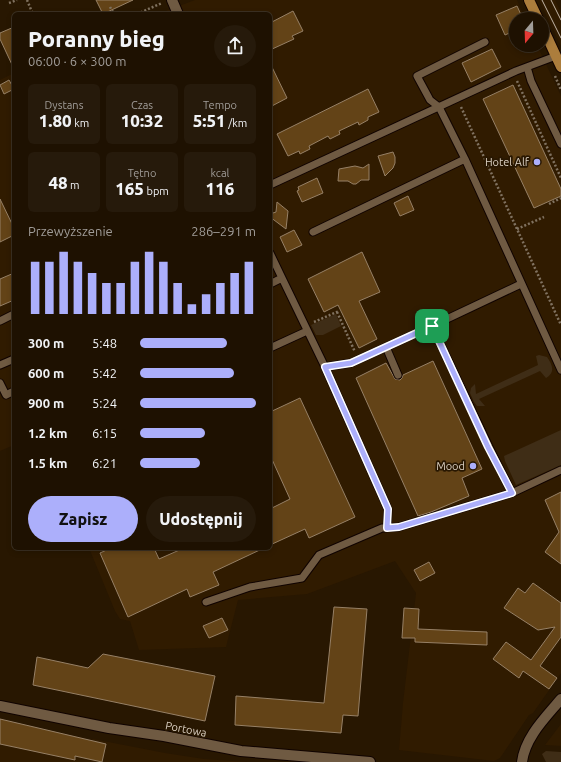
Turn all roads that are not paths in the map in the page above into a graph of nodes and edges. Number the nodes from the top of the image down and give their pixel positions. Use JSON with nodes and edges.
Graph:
{"nodes":[{"id":1,"x":530,"y":0,"type":"edge"},
{"id":2,"x":168,"y":1,"type":"edge"},
{"id":3,"x":176,"y":12,"type":"edge"},
{"id":4,"x":535,"y":12,"type":"edge"},
{"id":5,"x":549,"y":41,"type":"edge"},
{"id":6,"x":484,"y":42,"type":"dead end"},
{"id":7,"x":556,"y":56,"type":"junction"},
{"id":8,"x":527,"y":67,"type":"junction"},
{"id":9,"x":561,"y":67,"type":"edge"},
{"id":10,"x":439,"y":107,"type":"junction"},
{"id":11,"x":561,"y":144,"type":"edge"},
{"id":12,"x":465,"y":159,"type":"junction"},
{"id":13,"x":272,"y":184,"type":"edge"},
{"id":14,"x":313,"y":232,"type":"dead end"},
{"id":15,"x":272,"y":257,"type":"edge"},
{"id":16,"x":282,"y":278,"type":"junction"},
{"id":17,"x":272,"y":283,"type":"edge"},
{"id":18,"x":521,"y":284,"type":"junction"},
{"id":19,"x":12,"y":315,"type":"edge"},
{"id":20,"x":0,"y":321,"type":"edge"},
{"id":21,"x":432,"y":326,"type":"junction"},
{"id":22,"x":307,"y":331,"type":"junction"},
{"id":23,"x":272,"y":347,"type":"edge"},
{"id":24,"x":386,"y":347,"type":"junction"},
{"id":25,"x":12,"y":360,"type":"edge"},
{"id":26,"x":0,"y":365,"type":"edge"},
{"id":27,"x":325,"y":367,"type":"junction"},
{"id":28,"x":561,"y":370,"type":"edge"},
{"id":29,"x":398,"y":375,"type":"dead end"},
{"id":30,"x":0,"y":383,"type":"edge"},
{"id":31,"x":12,"y":392,"type":"edge"},
{"id":32,"x":561,"y":470,"type":"edge"},
{"id":33,"x":512,"y":493,"type":"junction"},
{"id":34,"x":387,"y":528,"type":"junction"},
{"id":35,"x":206,"y":602,"type":"dead end"},
{"id":36,"x":561,"y":699,"type":"edge"},
{"id":37,"x":0,"y":706,"type":"edge"},
{"id":38,"x":370,"y":762,"type":"edge"},
{"id":39,"x":522,"y":762,"type":"edge"}],
"edges":[{"from":1,"to":4,"type":"main road"},
{"from":2,"to":3,"type":"street"},
{"from":5,"to":7,"type":"main road"},
{"from":6,"to":10,"type":"lane"},
{"from":7,"to":8,"type":"lane"},
{"from":7,"to":9,"type":"main road"},
{"from":8,"to":10,"type":"lane"},
{"from":8,"to":11,"type":"lane"},
{"from":10,"to":12,"type":"lane"},
{"from":10,"to":13,"type":"lane"},
{"from":12,"to":14,"type":"lane"},
{"from":12,"to":18,"type":"lane"},
{"from":15,"to":16,"type":"lane"},
{"from":16,"to":17,"type":"lane"},
{"from":16,"to":22,"type":"lane"},
{"from":18,"to":21,"type":"lane"},
{"from":18,"to":28,"type":"lane"},
{"from":19,"to":20,"type":"lane"},
{"from":21,"to":24,"type":"lane"},
{"from":21,"to":33,"type":"lane"},
{"from":22,"to":23,"type":"lane"},
{"from":22,"to":27,"type":"lane"},
{"from":24,"to":27,"type":"lane"},
{"from":24,"to":29,"type":"lane"},
{"from":25,"to":26,"type":"lane"},
{"from":27,"to":34,"type":"lane"},
{"from":30,"to":31,"type":"lane"},
{"from":32,"to":33,"type":"lane"},
{"from":33,"to":34,"type":"lane"},
{"from":34,"to":35,"type":"lane"},
{"from":36,"to":39,"type":"street"},
{"from":37,"to":38,"type":"street","name":"Portowa"}]}
